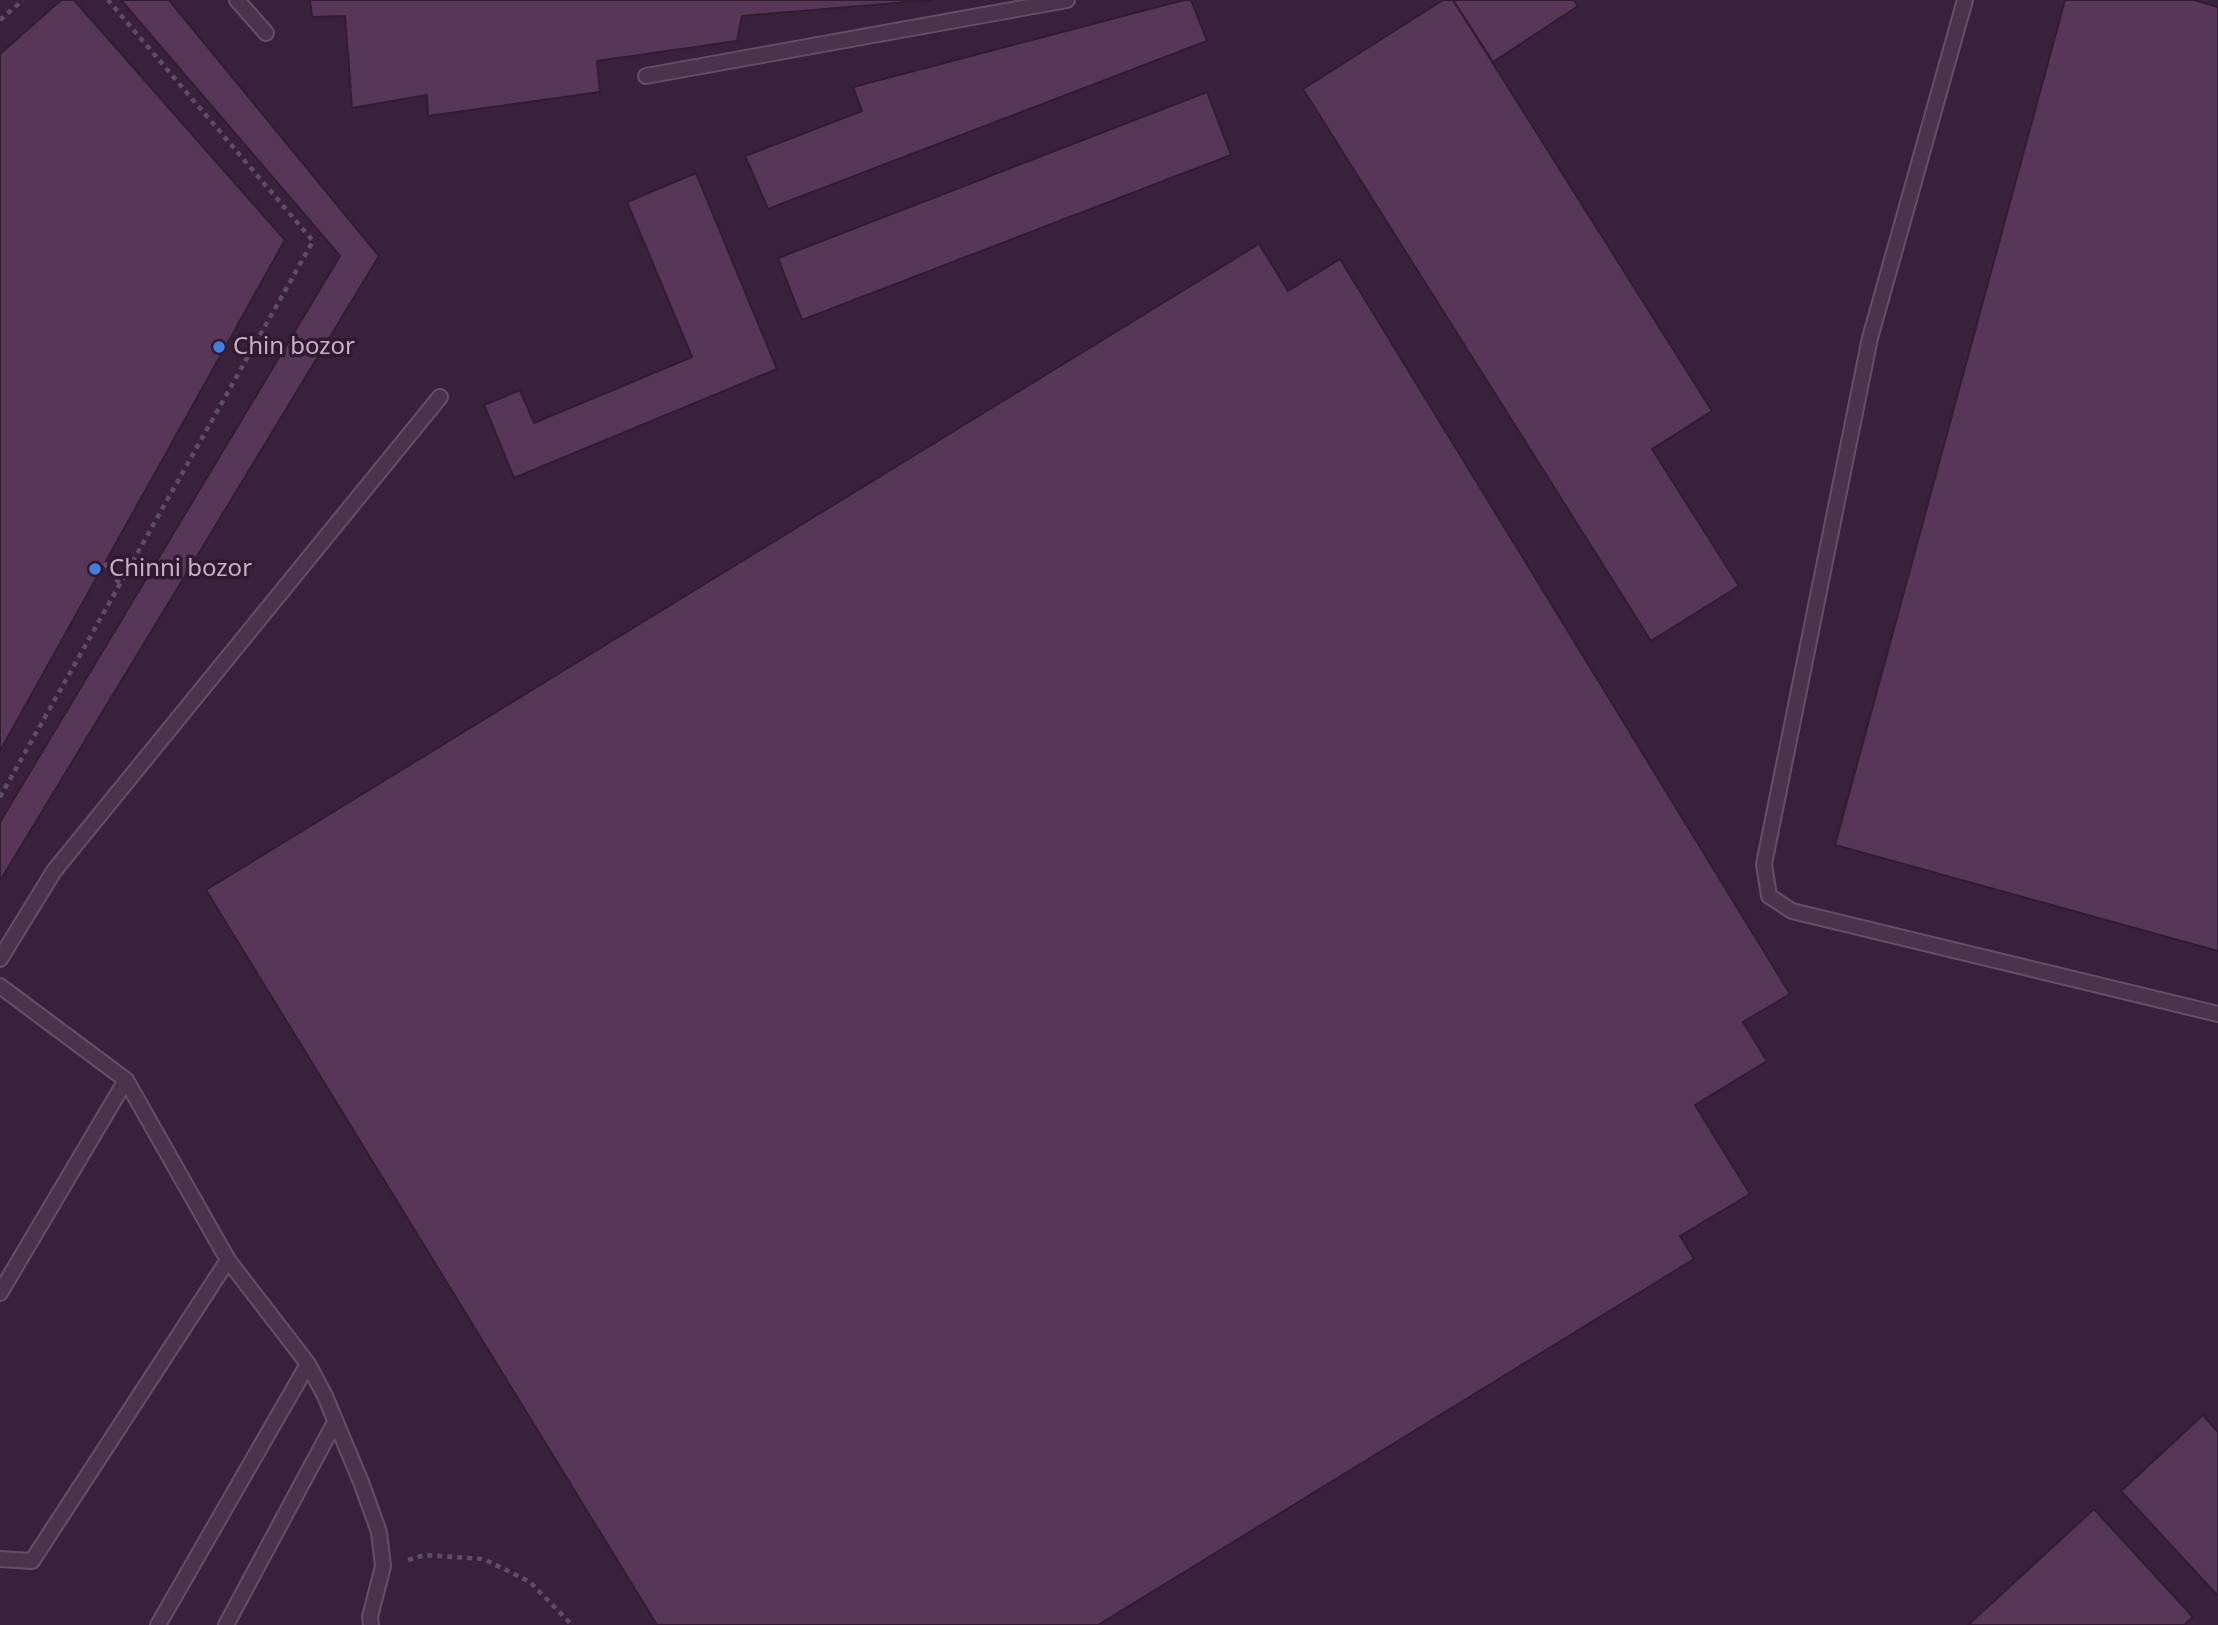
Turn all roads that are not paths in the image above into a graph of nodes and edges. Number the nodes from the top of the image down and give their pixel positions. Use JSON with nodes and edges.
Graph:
{"nodes":[{"id":1,"x":237,"y":0,"type":"edge"},
{"id":2,"x":1068,"y":0,"type":"edge"},
{"id":3,"x":1965,"y":0,"type":"edge"},
{"id":4,"x":266,"y":33,"type":"dead end"},
{"id":5,"x":646,"y":76,"type":"dead end"},
{"id":6,"x":440,"y":397,"type":"dead end"},
{"id":7,"x":0,"y":959,"type":"edge"},
{"id":8,"x":0,"y":986,"type":"edge"},
{"id":9,"x":2218,"y":1014,"type":"edge"},
{"id":10,"x":126,"y":1080,"type":"junction"},
{"id":11,"x":228,"y":1260,"type":"junction"},
{"id":12,"x":0,"y":1293,"type":"edge"},
{"id":13,"x":307,"y":1364,"type":"junction"},
{"id":14,"x":335,"y":1422,"type":"junction"},
{"id":15,"x":0,"y":1559,"type":"edge"},
{"id":16,"x":158,"y":1625,"type":"edge"},
{"id":17,"x":226,"y":1625,"type":"edge"},
{"id":18,"x":371,"y":1625,"type":"edge"}],
"edges":[{"from":1,"to":4,"type":"lane"},
{"from":2,"to":5,"type":"lane"},
{"from":3,"to":9,"type":"lane"},
{"from":6,"to":7,"type":"lane"},
{"from":8,"to":10,"type":"lane"},
{"from":10,"to":11,"type":"lane"},
{"from":10,"to":12,"type":"lane"},
{"from":11,"to":13,"type":"lane"},
{"from":11,"to":15,"type":"lane"},
{"from":13,"to":14,"type":"lane"},
{"from":13,"to":16,"type":"lane"},
{"from":14,"to":17,"type":"lane"},
{"from":14,"to":18,"type":"lane"}]}
